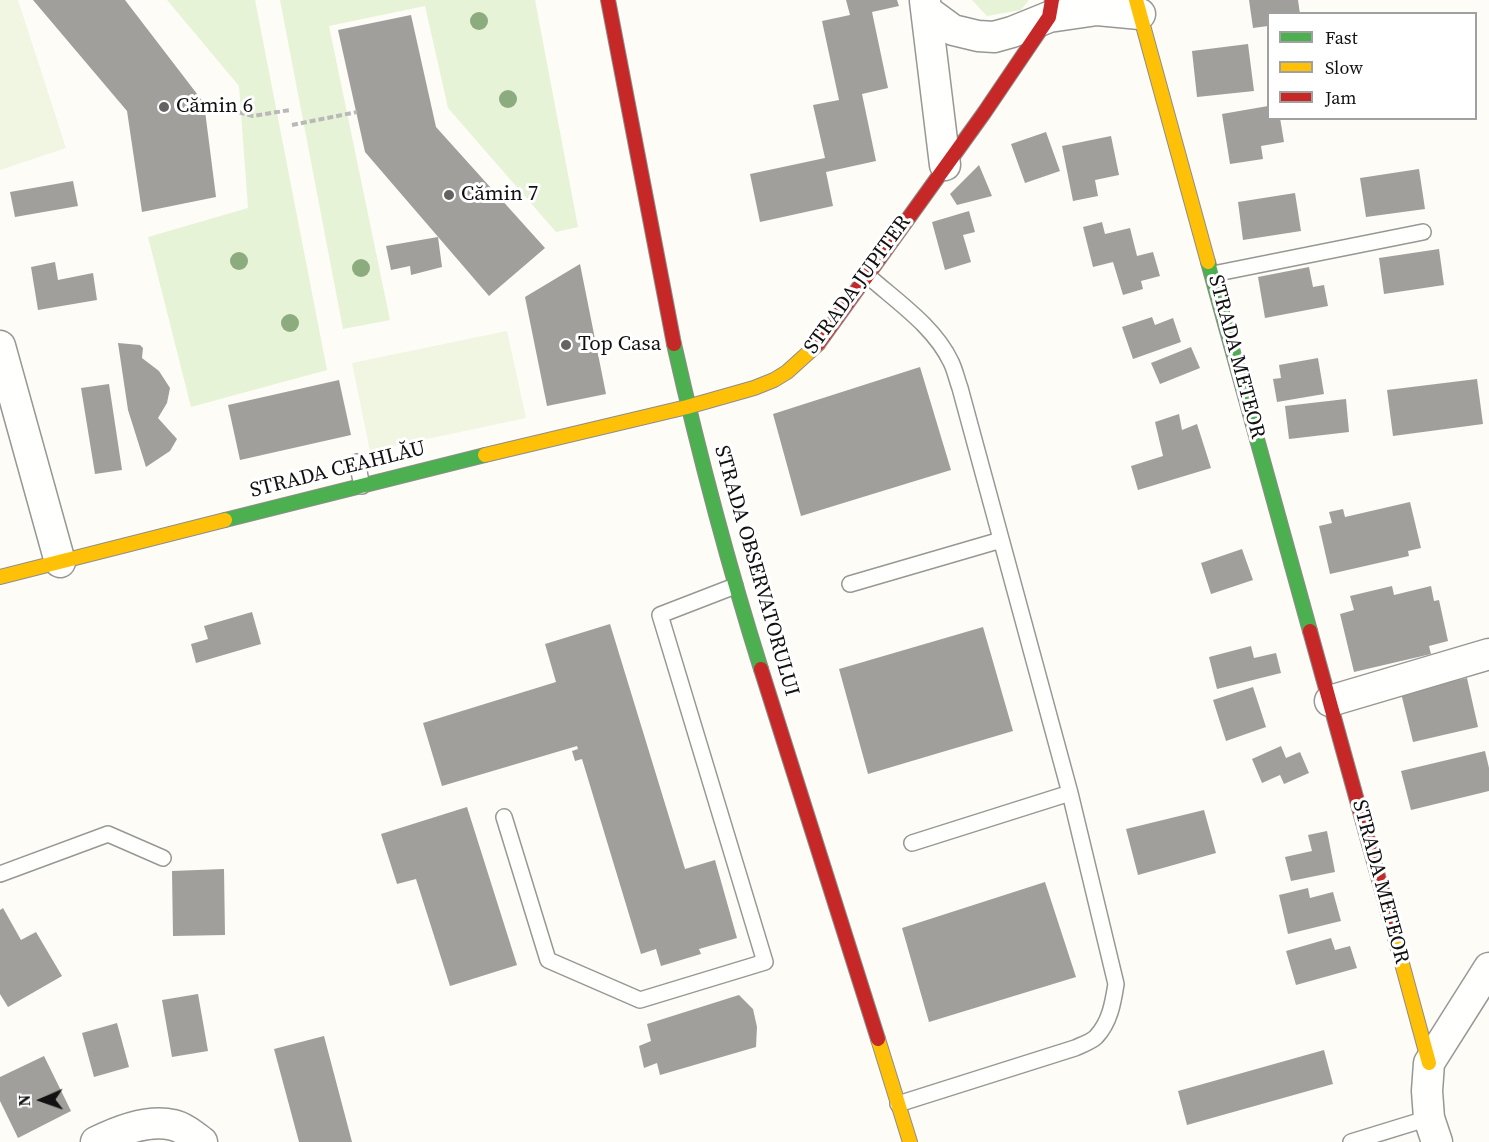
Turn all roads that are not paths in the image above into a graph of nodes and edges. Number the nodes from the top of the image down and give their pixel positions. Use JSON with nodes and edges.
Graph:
{"nodes":[{"id":1,"x":608,"y":0,"type":"edge"},
{"id":2,"x":926,"y":5,"type":"edge"},
{"id":3,"x":1138,"y":7,"type":"edge"},
{"id":4,"x":1050,"y":8,"type":"edge"},
{"id":5,"x":945,"y":165,"type":"junction"},
{"id":6,"x":1423,"y":232,"type":"dead end"},
{"id":7,"x":1213,"y":274,"type":"junction"},
{"id":8,"x":867,"y":275,"type":"junction"},
{"id":9,"x":0,"y":346,"type":"edge"},
{"id":10,"x":687,"y":407,"type":"junction"},
{"id":11,"x":357,"y":462,"type":"dead end"},
{"id":12,"x":362,"y":486,"type":"junction"},
{"id":13,"x":1001,"y":540,"type":"junction"},
{"id":14,"x":60,"y":562,"type":"junction"},
{"id":15,"x":0,"y":577,"type":"edge"},
{"id":16,"x":850,"y":584,"type":"dead end"},
{"id":17,"x":735,"y":586,"type":"junction"},
{"id":18,"x":1489,"y":654,"type":"edge"},
{"id":19,"x":1330,"y":701,"type":"junction"},
{"id":20,"x":1070,"y":793,"type":"junction"},
{"id":21,"x":504,"y":817,"type":"dead end"},
{"id":22,"x":912,"y":843,"type":"dead end"},
{"id":23,"x":163,"y":858,"type":"dead end"},
{"id":24,"x":0,"y":874,"type":"edge"},
{"id":25,"x":1489,"y":968,"type":"edge"},
{"id":26,"x":1430,"y":1063,"type":"junction"},
{"id":27,"x":898,"y":1104,"type":"junction"},
{"id":28,"x":1433,"y":1130,"type":"edge"},
{"id":29,"x":96,"y":1142,"type":"edge"},
{"id":30,"x":202,"y":1142,"type":"edge"},
{"id":31,"x":910,"y":1142,"type":"edge"},
{"id":32,"x":1351,"y":1142,"type":"edge"}],
"edges":[{"from":1,"to":10,"type":"street","name":"STRADA OBSERVATORULUI"},
{"from":2,"to":4,"type":"street"},
{"from":2,"to":5,"type":"street"},
{"from":3,"to":4,"type":"street","name":"STRADA METEOR"},
{"from":3,"to":7,"type":"street","name":"STRADA METEOR"},
{"from":4,"to":5,"type":"street","name":"STRADA JUPITER"},
{"from":5,"to":8,"type":"street","name":"STRADA JUPITER"},
{"from":6,"to":7,"type":"lane"},
{"from":7,"to":19,"type":"street","name":"STRADA METEOR"},
{"from":8,"to":10,"type":"street","name":"STRADA JUPITER"},
{"from":8,"to":13,"type":"lane"},
{"from":9,"to":14,"type":"street"},
{"from":10,"to":12,"type":"street","name":"STRADA CEAHLĂU"},
{"from":10,"to":17,"type":"street","name":"STRADA OBSERVATORULUI"},
{"from":11,"to":12,"type":"lane"},
{"from":12,"to":14,"type":"street","name":"STRADA CEAHLĂU"},
{"from":13,"to":16,"type":"lane"},
{"from":13,"to":20,"type":"lane"},
{"from":14,"to":15,"type":"street","name":"STRADA CEAHLĂU"},
{"from":17,"to":21,"type":"lane"},
{"from":17,"to":27,"type":"street","name":"STRADA OBSERVATORULUI"},
{"from":18,"to":19,"type":"street"},
{"from":19,"to":26,"type":"street","name":"STRADA METEOR"},
{"from":20,"to":22,"type":"lane"},
{"from":20,"to":27,"type":"lane"},
{"from":23,"to":24,"type":"lane"},
{"from":25,"to":26,"type":"street"},
{"from":26,"to":28,"type":"street"},
{"from":27,"to":31,"type":"street","name":"STRADA OBSERVATORULUI"},
{"from":28,"to":32,"type":"lane"},
{"from":29,"to":30,"type":"street"}]}
